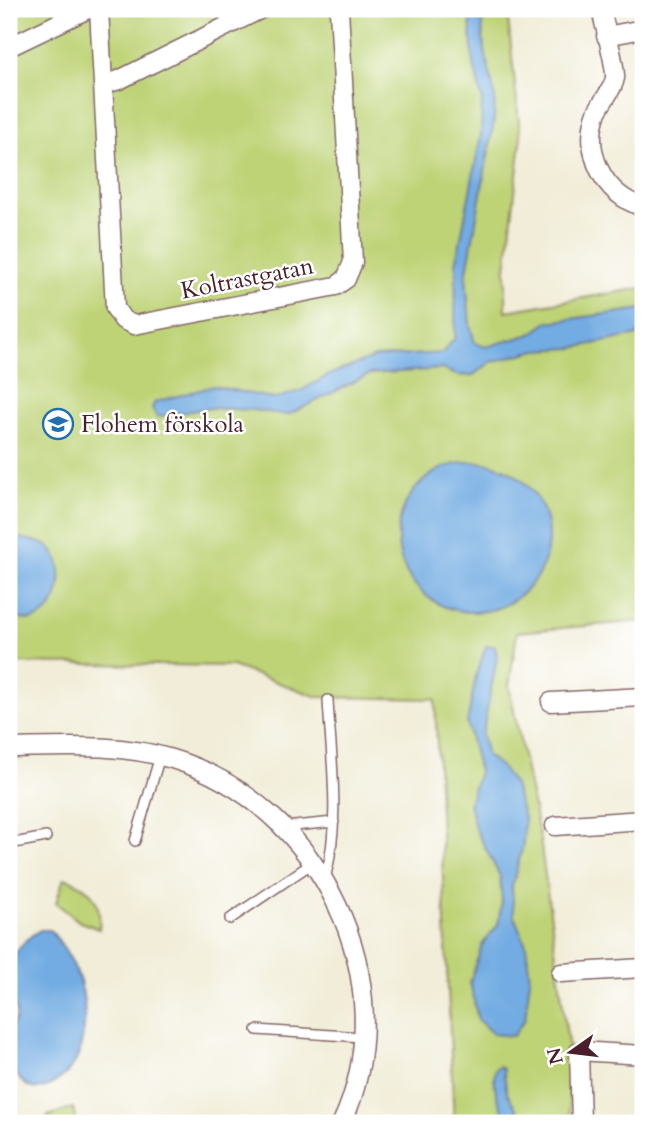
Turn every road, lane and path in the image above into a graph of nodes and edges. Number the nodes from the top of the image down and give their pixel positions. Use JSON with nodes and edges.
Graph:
{"nodes":[{"id":1,"x":88,"y":9,"type":"edge"},
{"id":2,"x":99,"y":9,"type":"edge"},
{"id":3,"x":261,"y":9,"type":"edge"},
{"id":4,"x":339,"y":9,"type":"edge"},
{"id":5,"x":601,"y":9,"type":"edge"},
{"id":6,"x":643,"y":29,"type":"edge"},
{"id":7,"x":606,"y":36,"type":"junction"},
{"id":8,"x":9,"y":47,"type":"edge"},
{"id":9,"x":103,"y":85,"type":"junction"},
{"id":10,"x":643,"y":207,"type":"edge"},
{"id":11,"x":643,"y":696,"type":"edge"},
{"id":12,"x":328,"y":700,"type":"dead end"},
{"id":13,"x":551,"y":702,"type":"dead end"},
{"id":14,"x":9,"y":748,"type":"edge"},
{"id":15,"x":160,"y":756,"type":"junction"},
{"id":16,"x":643,"y":820,"type":"edge"},
{"id":17,"x":334,"y":822,"type":"junction"},
{"id":18,"x":555,"y":826,"type":"dead end"},
{"id":19,"x":284,"y":827,"type":"junction"},
{"id":20,"x":46,"y":837,"type":"dead end"},
{"id":21,"x":135,"y":841,"type":"dead end"},
{"id":22,"x":9,"y":844,"type":"edge"},
{"id":23,"x":314,"y":862,"type":"junction"},
{"id":24,"x":325,"y":879,"type":"junction"},
{"id":25,"x":230,"y":919,"type":"dead end"},
{"id":26,"x":643,"y":968,"type":"edge"},
{"id":27,"x":561,"y":973,"type":"dead end"},
{"id":28,"x":257,"y":1030,"type":"dead end"},
{"id":29,"x":362,"y":1037,"type":"junction"},
{"id":30,"x":643,"y":1055,"type":"edge"},
{"id":31,"x":342,"y":1123,"type":"edge"},
{"id":32,"x":581,"y":1123,"type":"edge"}],
"edges":[{"from":1,"to":8,"type":"street"},
{"from":2,"to":9,"type":"street","name":"Koltrastgatan"},
{"from":3,"to":9,"type":"street"},
{"from":4,"to":9,"type":"street","name":"Koltrastgatan"},
{"from":5,"to":7,"type":"street"},
{"from":6,"to":7,"type":"street"},
{"from":7,"to":10,"type":"street"},
{"from":11,"to":13,"type":"street"},
{"from":12,"to":17,"type":"lane"},
{"from":14,"to":15,"type":"street"},
{"from":15,"to":19,"type":"street"},
{"from":15,"to":21,"type":"lane"},
{"from":16,"to":18,"type":"street"},
{"from":17,"to":19,"type":"lane"},
{"from":17,"to":24,"type":"lane"},
{"from":19,"to":23,"type":"street"},
{"from":20,"to":22,"type":"lane"},
{"from":23,"to":24,"type":"street"},
{"from":23,"to":25,"type":"lane"},
{"from":24,"to":29,"type":"street"},
{"from":26,"to":27,"type":"street"},
{"from":28,"to":29,"type":"lane"},
{"from":29,"to":31,"type":"street"},
{"from":30,"to":32,"type":"street"}]}
